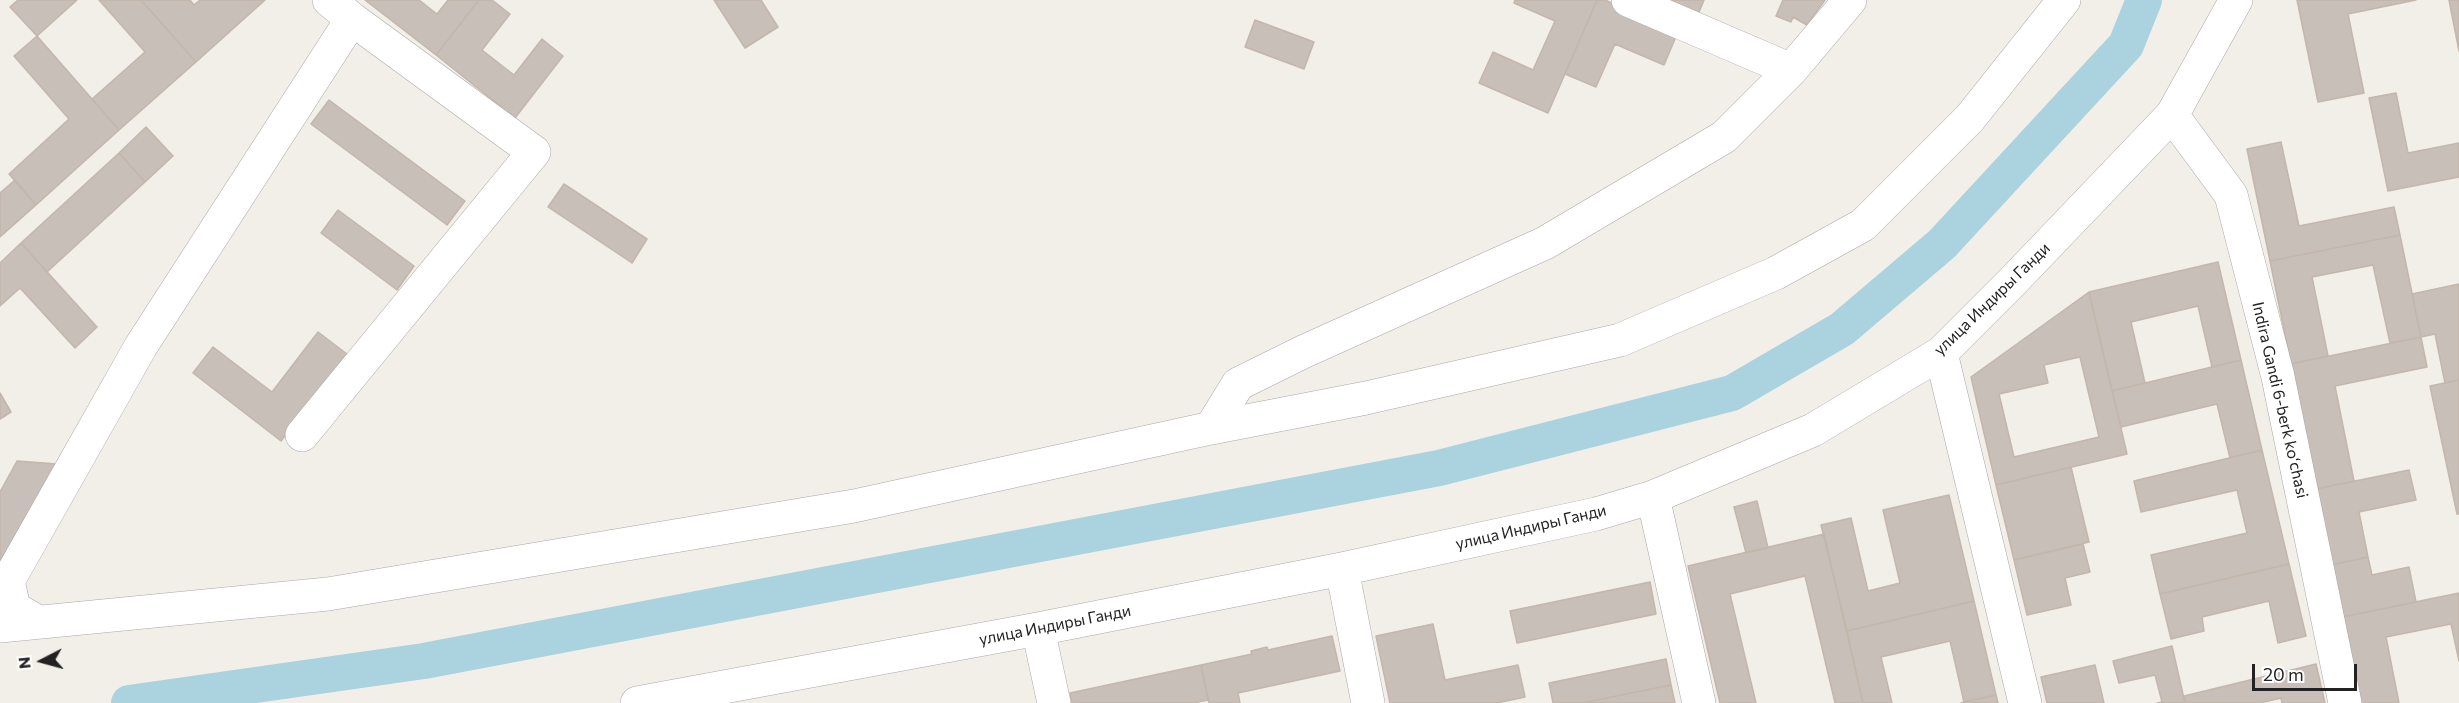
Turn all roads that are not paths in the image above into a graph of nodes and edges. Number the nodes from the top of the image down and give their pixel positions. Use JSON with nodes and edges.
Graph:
{"nodes":[{"id":1,"x":1628,"y":0,"type":"edge"},
{"id":2,"x":1850,"y":0,"type":"edge"},
{"id":3,"x":2064,"y":0,"type":"edge"},
{"id":4,"x":2236,"y":0,"type":"edge"},
{"id":5,"x":341,"y":9,"type":"edge"},
{"id":6,"x":1791,"y":70,"type":"junction"},
{"id":7,"x":2172,"y":115,"type":"junction"},
{"id":8,"x":1941,"y":353,"type":"junction"},
{"id":9,"x":1211,"y":428,"type":"junction"},
{"id":10,"x":302,"y":435,"type":"dead end"},
{"id":11,"x":1653,"y":497,"type":"junction"},
{"id":12,"x":1342,"y":569,"type":"junction"},
{"id":13,"x":38,"y":622,"type":"junction"},
{"id":14,"x":0,"y":626,"type":"edge"},
{"id":15,"x":1038,"y":629,"type":"junction"},
{"id":16,"x":730,"y":694,"type":"edge"},
{"id":17,"x":637,"y":703,"type":"edge"},
{"id":18,"x":1053,"y":703,"type":"edge"},
{"id":19,"x":1368,"y":703,"type":"edge"},
{"id":20,"x":1699,"y":703,"type":"edge"},
{"id":21,"x":2025,"y":703,"type":"edge"},
{"id":22,"x":2345,"y":703,"type":"edge"}],
"edges":[{"from":1,"to":6,"type":"street"},
{"from":2,"to":6,"type":"street"},
{"from":3,"to":9,"type":"street"},
{"from":4,"to":7,"type":"street","name":"улица Индиры Ганди"},
{"from":5,"to":10,"type":"street"},
{"from":5,"to":13,"type":"street"},
{"from":6,"to":9,"type":"street"},
{"from":7,"to":8,"type":"street","name":"улица Индиры Ганди"},
{"from":7,"to":22,"type":"street","name":"Indira Gandi 6-berk koʻchasi"},
{"from":8,"to":11,"type":"street","name":"улица Индиры Ганди"},
{"from":8,"to":21,"type":"street"},
{"from":9,"to":13,"type":"street"},
{"from":11,"to":12,"type":"street","name":"улица Индиры Ганди"},
{"from":11,"to":20,"type":"street"},
{"from":12,"to":15,"type":"street","name":"улица Индиры Ганди"},
{"from":12,"to":19,"type":"street"},
{"from":13,"to":14,"type":"street"},
{"from":15,"to":16,"type":"street","name":"улица Индиры Ганди"},
{"from":15,"to":18,"type":"street"},
{"from":16,"to":17,"type":"street","name":"улица Индиры Ганди"}]}
